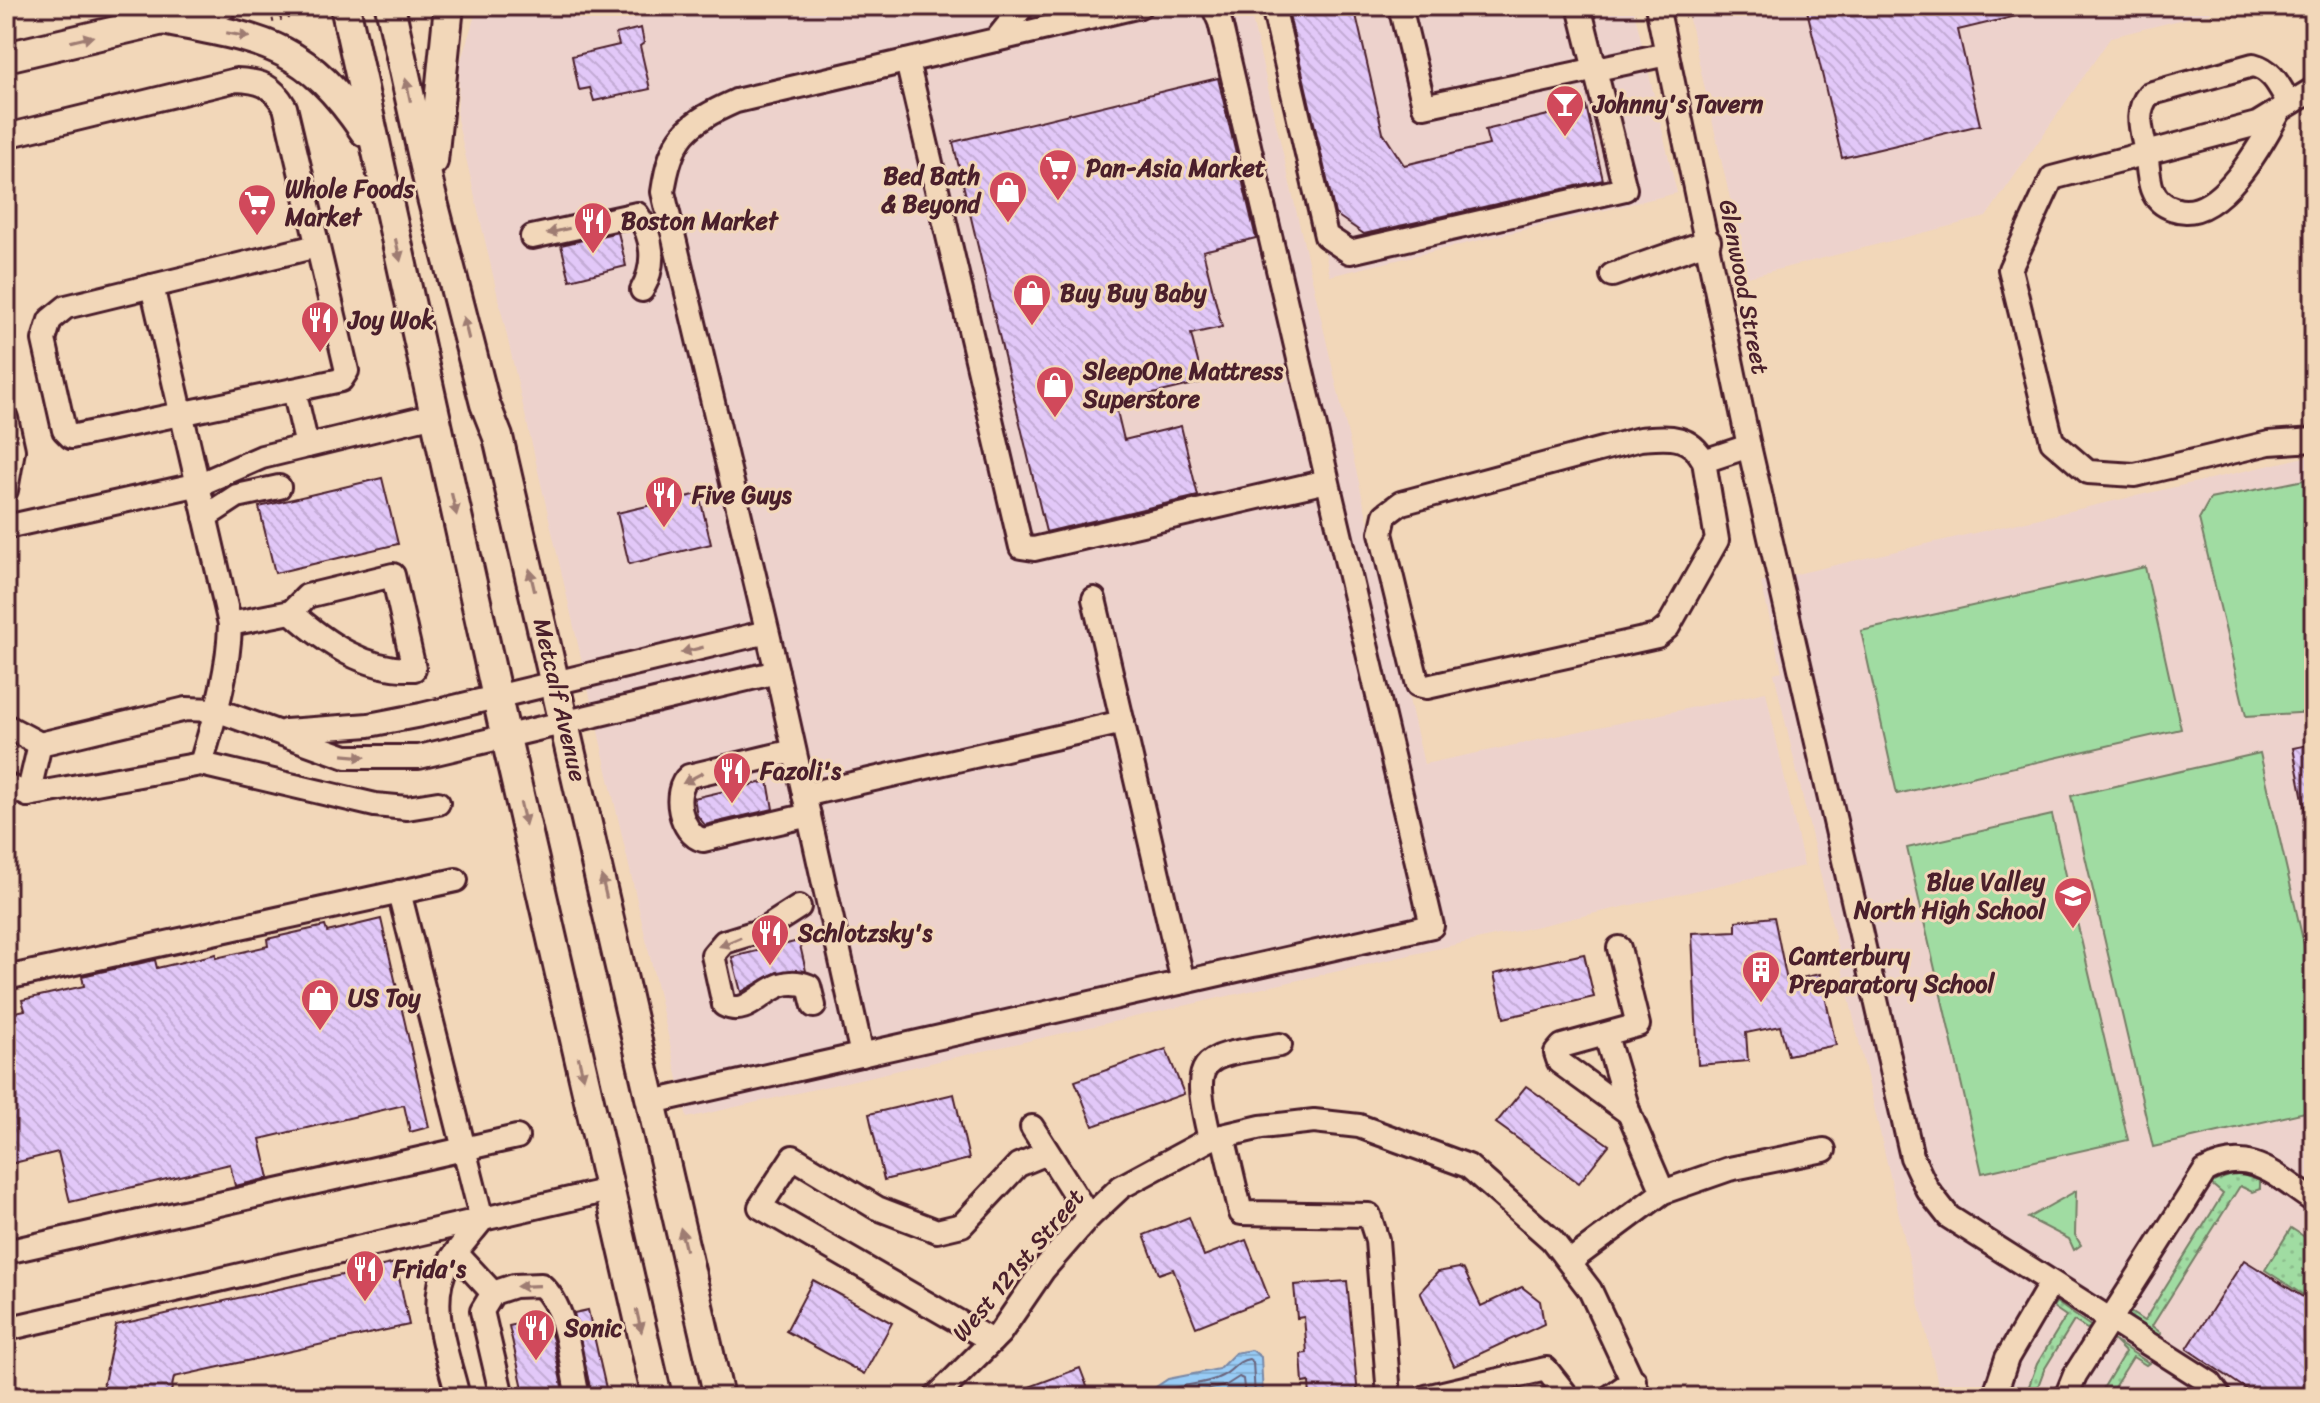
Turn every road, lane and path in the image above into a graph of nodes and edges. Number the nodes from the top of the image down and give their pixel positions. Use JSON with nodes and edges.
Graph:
{"nodes":[{"id":1,"x":222,"y":6,"type":"edge"},
{"id":2,"x":345,"y":6,"type":"edge"},
{"id":3,"x":390,"y":6,"type":"edge"},
{"id":4,"x":449,"y":6,"type":"edge"},
{"id":5,"x":1023,"y":6,"type":"edge"},
{"id":6,"x":1140,"y":6,"type":"edge"},
{"id":7,"x":1213,"y":6,"type":"edge"},
{"id":8,"x":1273,"y":6,"type":"edge"},
{"id":9,"x":1400,"y":6,"type":"edge"},
{"id":10,"x":1579,"y":6,"type":"edge"},
{"id":11,"x":1657,"y":6,"type":"edge"},
{"id":12,"x":328,"y":7,"type":"edge"},
{"id":13,"x":1099,"y":10,"type":"edge"},
{"id":14,"x":1060,"y":14,"type":"edge"},
{"id":15,"x":162,"y":20,"type":"junction"},
{"id":16,"x":262,"y":23,"type":"dead end"},
{"id":17,"x":996,"y":40,"type":"junction"},
{"id":18,"x":1667,"y":54,"type":"junction"},
{"id":19,"x":6,"y":57,"type":"edge"},
{"id":20,"x":907,"y":61,"type":"junction"},
{"id":21,"x":1597,"y":70,"type":"junction"},
{"id":22,"x":2314,"y":89,"type":"edge"},
{"id":23,"x":2285,"y":106,"type":"junction"},
{"id":24,"x":6,"y":136,"type":"edge"},
{"id":25,"x":375,"y":146,"type":"junction"},
{"id":26,"x":2146,"y":153,"type":"junction"},
{"id":27,"x":431,"y":194,"type":"junction"},
{"id":28,"x":532,"y":237,"type":"dead end"},
{"id":29,"x":1709,"y":241,"type":"junction"},
{"id":30,"x":317,"y":246,"type":"junction"},
{"id":31,"x":1612,"y":275,"type":"dead end"},
{"id":32,"x":152,"y":286,"type":"junction"},
{"id":33,"x":642,"y":290,"type":"dead end"},
{"id":34,"x":294,"y":390,"type":"junction"},
{"id":35,"x":182,"y":415,"type":"junction"},
{"id":36,"x":435,"y":415,"type":"junction"},
{"id":37,"x":6,"y":418,"type":"edge"},
{"id":38,"x":2314,"y":440,"type":"edge"},
{"id":39,"x":307,"y":446,"type":"junction"},
{"id":40,"x":1749,"y":446,"type":"junction"},
{"id":41,"x":1704,"y":461,"type":"junction"},
{"id":42,"x":1327,"y":481,"type":"junction"},
{"id":43,"x":200,"y":484,"type":"junction"},
{"id":44,"x":279,"y":487,"type":"dead end"},
{"id":45,"x":6,"y":490,"type":"edge"},
{"id":46,"x":205,"y":517,"type":"junction"},
{"id":47,"x":6,"y":527,"type":"edge"},
{"id":48,"x":1094,"y":599,"type":"dead end"},
{"id":49,"x":291,"y":612,"type":"junction"},
{"id":50,"x":230,"y":624,"type":"junction"},
{"id":51,"x":767,"y":632,"type":"junction"},
{"id":52,"x":777,"y":672,"type":"junction"},
{"id":53,"x":556,"y":683,"type":"junction"},
{"id":54,"x":498,"y":697,"type":"junction"},
{"id":55,"x":216,"y":710,"type":"junction"},
{"id":56,"x":1123,"y":722,"type":"junction"},
{"id":57,"x":566,"y":724,"type":"junction"},
{"id":58,"x":6,"y":726,"type":"edge"},
{"id":59,"x":280,"y":732,"type":"junction"},
{"id":60,"x":506,"y":738,"type":"junction"},
{"id":61,"x":40,"y":744,"type":"junction"},
{"id":62,"x":794,"y":751,"type":"junction"},
{"id":63,"x":201,"y":764,"type":"junction"},
{"id":64,"x":6,"y":785,"type":"edge"},
{"id":65,"x":28,"y":795,"type":"junction"},
{"id":66,"x":438,"y":803,"type":"dead end"},
{"id":67,"x":806,"y":805,"type":"junction"},
{"id":68,"x":456,"y":880,"type":"dead end"},
{"id":69,"x":399,"y":892,"type":"junction"},
{"id":70,"x":799,"y":907,"type":"dead end"},
{"id":71,"x":1619,"y":948,"type":"dead end"},
{"id":72,"x":6,"y":978,"type":"edge"},
{"id":73,"x":1183,"y":982,"type":"junction"},
{"id":74,"x":814,"y":1006,"type":"dead end"},
{"id":75,"x":1606,"y":1036,"type":"junction"},
{"id":76,"x":1280,"y":1045,"type":"dead end"},
{"id":77,"x":862,"y":1055,"type":"junction"},
{"id":78,"x":652,"y":1102,"type":"junction"},
{"id":79,"x":1629,"y":1113,"type":"junction"},
{"id":80,"x":1032,"y":1127,"type":"dead end"},
{"id":81,"x":517,"y":1137,"type":"dead end"},
{"id":82,"x":1216,"y":1138,"type":"junction"},
{"id":83,"x":466,"y":1149,"type":"junction"},
{"id":84,"x":1824,"y":1150,"type":"dead end"},
{"id":85,"x":1047,"y":1153,"type":"junction"},
{"id":86,"x":609,"y":1190,"type":"junction"},
{"id":87,"x":1663,"y":1192,"type":"junction"},
{"id":88,"x":2314,"y":1201,"type":"edge"},
{"id":89,"x":1089,"y":1217,"type":"junction"},
{"id":90,"x":482,"y":1220,"type":"junction"},
{"id":91,"x":6,"y":1252,"type":"edge"},
{"id":92,"x":456,"y":1253,"type":"junction"},
{"id":93,"x":1569,"y":1262,"type":"junction"},
{"id":94,"x":2051,"y":1283,"type":"junction"},
{"id":95,"x":493,"y":1293,"type":"junction"},
{"id":96,"x":2110,"y":1319,"type":"junction"},
{"id":97,"x":6,"y":1329,"type":"edge"},
{"id":98,"x":992,"y":1341,"type":"junction"},
{"id":99,"x":1637,"y":1388,"type":"edge"},
{"id":100,"x":458,"y":1397,"type":"edge"},
{"id":101,"x":502,"y":1397,"type":"edge"},
{"id":102,"x":578,"y":1397,"type":"edge"},
{"id":103,"x":657,"y":1397,"type":"edge"},
{"id":104,"x":719,"y":1397,"type":"edge"},
{"id":105,"x":936,"y":1397,"type":"edge"},
{"id":106,"x":1389,"y":1397,"type":"edge"},
{"id":107,"x":1426,"y":1397,"type":"edge"},
{"id":108,"x":1568,"y":1397,"type":"edge"},
{"id":109,"x":1610,"y":1397,"type":"edge"},
{"id":110,"x":1994,"y":1397,"type":"edge"},
{"id":111,"x":2066,"y":1397,"type":"edge"},
{"id":112,"x":2220,"y":1397,"type":"edge"}],
"edges":[{"from":1,"to":15,"type":"main road"},
{"from":2,"to":25,"type":"main road"},
{"from":27,"to":3,"type":"main road","name":"Metcalf Avenue","one_way":true},
{"from":4,"to":27,"type":"main road"},
{"from":5,"to":17,"type":"street"},
{"from":6,"to":13,"type":"street"},
{"from":7,"to":42,"type":"street"},
{"from":8,"to":21,"type":"street"},
{"from":9,"to":21,"type":"street"},
{"from":10,"to":21,"type":"street"},
{"from":11,"to":18,"type":"street","name":"Glenwood Street"},
{"from":12,"to":16,"type":"path"},
{"from":13,"to":14,"type":"street"},
{"from":14,"to":17,"type":"street"},
{"from":19,"to":15,"type":"main road","one_way":true},
{"from":15,"to":25,"type":"main road","one_way":true},
{"from":17,"to":20,"type":"street"},
{"from":18,"to":21,"type":"street"},
{"from":18,"to":29,"type":"street","name":"Glenwood Street"},
{"from":20,"to":42,"type":"street"},
{"from":20,"to":51,"type":"street"},
{"from":22,"to":23,"type":"street"},
{"from":23,"to":26,"type":"street"},
{"from":23,"to":26,"type":"street"},
{"from":23,"to":26,"type":"street"},
{"from":24,"to":30,"type":"street"},
{"from":25,"to":36,"type":"main road","one_way":true},
{"from":26,"to":38,"type":"street"},
{"from":53,"to":27,"type":"main road","name":"Metcalf Avenue","one_way":true},
{"from":33,"to":28,"type":"street","one_way":true},
{"from":29,"to":31,"type":"street"},
{"from":29,"to":40,"type":"street","name":"Glenwood Street"},
{"from":30,"to":32,"type":"street"},
{"from":30,"to":34,"type":"street"},
{"from":32,"to":35,"type":"street"},
{"from":32,"to":35,"type":"street"},
{"from":34,"to":35,"type":"street"},
{"from":34,"to":39,"type":"street"},
{"from":35,"to":43,"type":"street"},
{"from":36,"to":39,"type":"street"},
{"from":36,"to":54,"type":"main road","one_way":true},
{"from":37,"to":45,"type":"street"},
{"from":39,"to":43,"type":"street"},
{"from":40,"to":41,"type":"street"},
{"from":40,"to":94,"type":"street","name":"Glenwood Street"},
{"from":41,"to":41,"type":"street"},
{"from":42,"to":73,"type":"street"},
{"from":43,"to":46,"type":"street"},
{"from":43,"to":47,"type":"street"},
{"from":44,"to":46,"type":"street"},
{"from":46,"to":50,"type":"street"},
{"from":48,"to":56,"type":"street"},
{"from":49,"to":49,"type":"street"},
{"from":49,"to":50,"type":"street"},
{"from":50,"to":55,"type":"street"},
{"from":51,"to":52,"type":"street"},
{"from":51,"to":53,"type":"street","one_way":true},
{"from":52,"to":57,"type":"street"},
{"from":52,"to":62,"type":"street"},
{"from":53,"to":54,"type":"street"},
{"from":53,"to":57,"type":"main road","name":"Metcalf Avenue"},
{"from":54,"to":59,"type":"street"},
{"from":54,"to":60,"type":"main road"},
{"from":55,"to":59,"type":"street"},
{"from":55,"to":61,"type":"street"},
{"from":55,"to":63,"type":"street"},
{"from":56,"to":67,"type":"street"},
{"from":56,"to":73,"type":"street"},
{"from":57,"to":60,"type":"street"},
{"from":78,"to":57,"type":"main road","name":"Metcalf Avenue","one_way":true},
{"from":58,"to":61,"type":"street"},
{"from":59,"to":60,"type":"street","one_way":true},
{"from":60,"to":86,"type":"main road","one_way":true},
{"from":61,"to":65,"type":"street"},
{"from":62,"to":67,"type":"street"},
{"from":62,"to":67,"type":"street","one_way":true},
{"from":63,"to":65,"type":"street"},
{"from":63,"to":66,"type":"street"},
{"from":64,"to":65,"type":"street"},
{"from":67,"to":77,"type":"street"},
{"from":68,"to":69,"type":"street"},
{"from":69,"to":72,"type":"street"},
{"from":69,"to":83,"type":"street"},
{"from":70,"to":74,"type":"street","one_way":true},
{"from":71,"to":75,"type":"street"},
{"from":73,"to":77,"type":"street"},
{"from":75,"to":79,"type":"street"},
{"from":75,"to":79,"type":"street"},
{"from":76,"to":82,"type":"street"},
{"from":77,"to":78,"type":"street"},
{"from":104,"to":78,"type":"main road","name":"Metcalf Avenue","one_way":true},
{"from":79,"to":87,"type":"street"},
{"from":80,"to":85,"type":"street"},
{"from":81,"to":83,"type":"street"},
{"from":82,"to":89,"type":"street","name":"West 121st Street"},
{"from":82,"to":93,"type":"street","name":"West 121st Street"},
{"from":82,"to":106,"type":"street"},
{"from":83,"to":90,"type":"street"},
{"from":83,"to":91,"type":"street"},
{"from":84,"to":87,"type":"street"},
{"from":85,"to":89,"type":"street"},
{"from":85,"to":98,"type":"street"},
{"from":86,"to":90,"type":"street"},
{"from":86,"to":103,"type":"main road","one_way":true},
{"from":87,"to":93,"type":"street"},
{"from":88,"to":96,"type":"street"},
{"from":89,"to":98,"type":"street","name":"West 121st Street"},
{"from":90,"to":92,"type":"street"},
{"from":90,"to":97,"type":"street"},
{"from":92,"to":95,"type":"street"},
{"from":92,"to":100,"type":"street"},
{"from":93,"to":99,"type":"street","name":"West 121st Street"},
{"from":94,"to":96,"type":"street","name":"Glenwood Street"},
{"from":94,"to":110,"type":"street"},
{"from":95,"to":101,"type":"street"},
{"from":102,"to":95,"type":"street","one_way":true},
{"from":96,"to":111,"type":"street"},
{"from":96,"to":112,"type":"street","name":"Glenwood Street"},
{"from":98,"to":105,"type":"street","name":"West 121st Street"},
{"from":99,"to":109,"type":"street","name":"West 121st Street"},
{"from":107,"to":108,"type":"street"}]}
